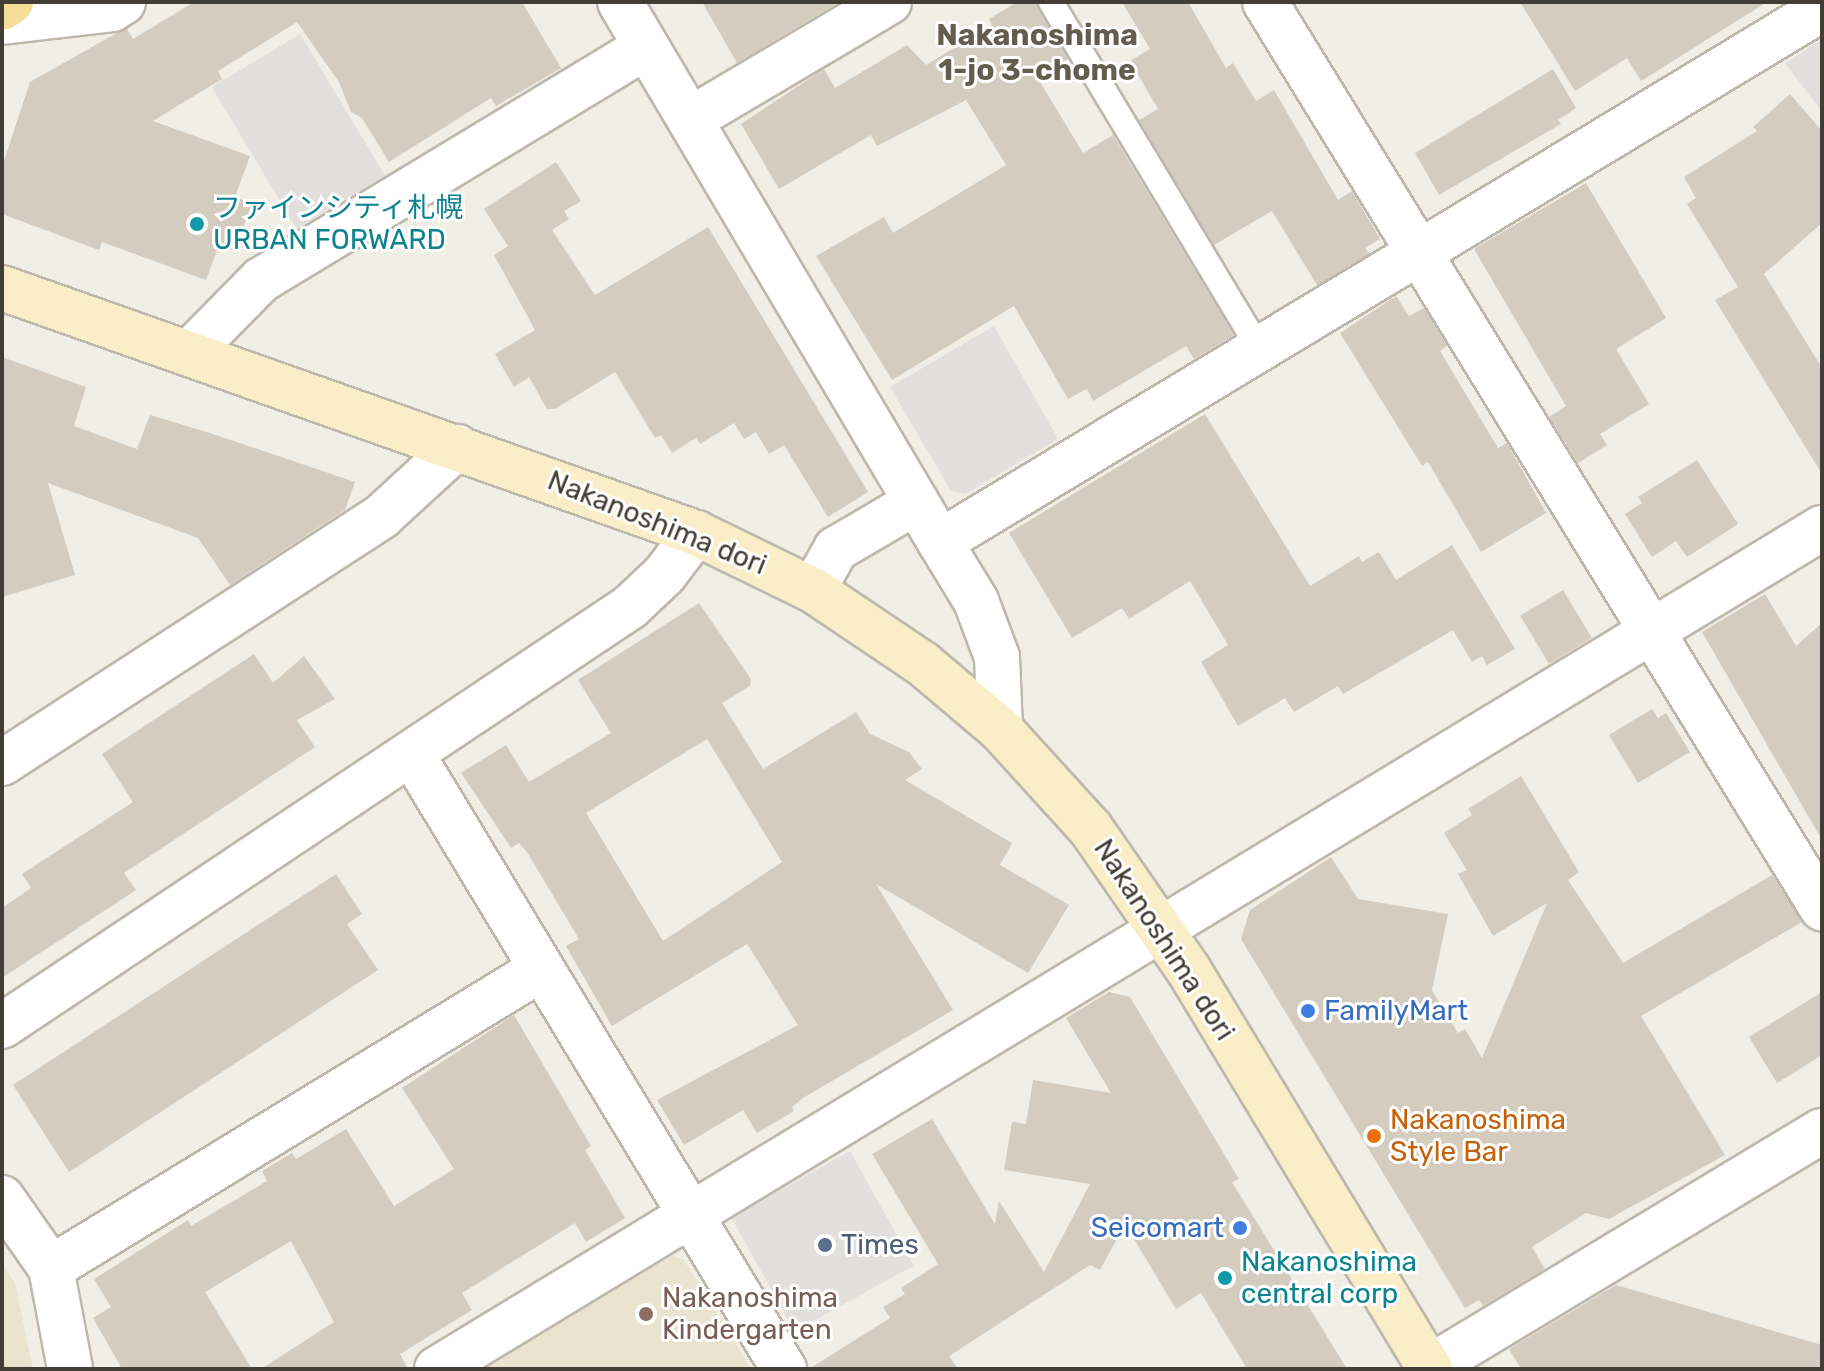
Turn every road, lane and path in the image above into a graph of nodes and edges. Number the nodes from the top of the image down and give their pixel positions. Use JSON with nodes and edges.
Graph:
{"nodes":[{"id":1,"x":11,"y":2,"type":"edge"},
{"id":2,"x":123,"y":2,"type":"edge"},
{"id":3,"x":620,"y":2,"type":"edge"},
{"id":4,"x":889,"y":2,"type":"edge"},
{"id":5,"x":1051,"y":2,"type":"edge"},
{"id":6,"x":1265,"y":2,"type":"edge"},
{"id":7,"x":2,"y":8,"type":"edge"},
{"id":8,"x":1817,"y":8,"type":"edge"},
{"id":9,"x":2,"y":22,"type":"edge"},
{"id":10,"x":646,"y":47,"type":"junction"},
{"id":11,"x":691,"y":119,"type":"junction"},
{"id":12,"x":1419,"y":252,"type":"junction"},
{"id":13,"x":2,"y":288,"type":"edge"},
{"id":14,"x":1259,"y":348,"type":"junction"},
{"id":15,"x":189,"y":353,"type":"junction"},
{"id":16,"x":457,"y":447,"type":"junction"},
{"id":17,"x":916,"y":502,"type":"junction"},
{"id":18,"x":1822,"y":528,"type":"edge"},
{"id":19,"x":696,"y":533,"type":"junction"},
{"id":20,"x":940,"y":542,"type":"junction"},
{"id":21,"x":813,"y":590,"type":"junction"},
{"id":22,"x":1654,"y":631,"type":"junction"},
{"id":23,"x":1000,"y":729,"type":"junction"},
{"id":24,"x":413,"y":756,"type":"junction"},
{"id":25,"x":2,"y":763,"type":"edge"},
{"id":26,"x":1822,"y":908,"type":"edge"},
{"id":27,"x":1162,"y":930,"type":"junction"},
{"id":28,"x":541,"y":969,"type":"junction"},
{"id":29,"x":2,"y":1026,"type":"edge"},
{"id":30,"x":1822,"y":1131,"type":"edge"},
{"id":31,"x":2,"y":1198,"type":"edge"},
{"id":32,"x":692,"y":1216,"type":"junction"},
{"id":33,"x":51,"y":1268,"type":"junction"},
{"id":34,"x":70,"y":1369,"type":"edge"},
{"id":35,"x":437,"y":1369,"type":"edge"},
{"id":36,"x":784,"y":1369,"type":"edge"},
{"id":37,"x":1428,"y":1369,"type":"edge"}],
"edges":[{"from":1,"to":7,"type":"main road"},
{"from":2,"to":9,"type":"street"},
{"from":3,"to":10,"type":"street"},
{"from":4,"to":11,"type":"street"},
{"from":5,"to":14,"type":"lane"},
{"from":6,"to":12,"type":"street"},
{"from":8,"to":12,"type":"street"},
{"from":10,"to":11,"type":"street"},
{"from":10,"to":15,"type":"street"},
{"from":11,"to":17,"type":"street"},
{"from":12,"to":14,"type":"street"},
{"from":12,"to":22,"type":"street"},
{"from":13,"to":15,"type":"street","name":"Nakanoshima dori"},
{"from":14,"to":20,"type":"street"},
{"from":15,"to":16,"type":"street","name":"Nakanoshima dori"},
{"from":16,"to":19,"type":"street","name":"Nakanoshima dori"},
{"from":16,"to":25,"type":"street"},
{"from":17,"to":20,"type":"street"},
{"from":17,"to":21,"type":"street"},
{"from":18,"to":22,"type":"street"},
{"from":19,"to":21,"type":"street","name":"Nakanoshima dori"},
{"from":19,"to":24,"type":"street"},
{"from":20,"to":23,"type":"street"},
{"from":21,"to":23,"type":"street","name":"Nakanoshima dori"},
{"from":22,"to":26,"type":"street"},
{"from":22,"to":27,"type":"street"},
{"from":23,"to":27,"type":"street","name":"Nakanoshima dori"},
{"from":24,"to":28,"type":"street"},
{"from":24,"to":29,"type":"street"},
{"from":27,"to":32,"type":"street"},
{"from":27,"to":37,"type":"street","name":"Nakanoshima dori"},
{"from":28,"to":32,"type":"street"},
{"from":28,"to":33,"type":"street"},
{"from":30,"to":37,"type":"street"},
{"from":31,"to":33,"type":"street"},
{"from":32,"to":35,"type":"street"},
{"from":32,"to":36,"type":"street"},
{"from":33,"to":34,"type":"street"}]}
